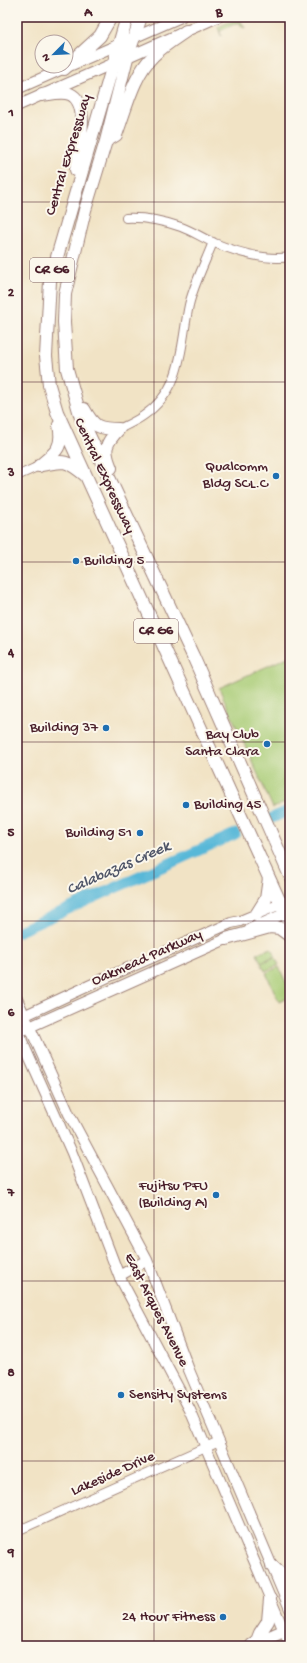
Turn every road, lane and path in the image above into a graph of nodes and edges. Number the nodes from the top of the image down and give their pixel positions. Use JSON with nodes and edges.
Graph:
{"nodes":[{"id":1,"x":111,"y":17,"type":"edge"},
{"id":2,"x":127,"y":17,"type":"edge"},
{"id":3,"x":141,"y":17,"type":"edge"},
{"id":4,"x":181,"y":17,"type":"edge"},
{"id":5,"x":218,"y":17,"type":"edge"},
{"id":6,"x":186,"y":31,"type":"junction"},
{"id":7,"x":134,"y":38,"type":"junction"},
{"id":8,"x":119,"y":44,"type":"junction"},
{"id":9,"x":127,"y":58,"type":"junction"},
{"id":10,"x":74,"y":60,"type":"edge"},
{"id":11,"x":74,"y":64,"type":"edge"},
{"id":12,"x":114,"y":64,"type":"junction"},
{"id":13,"x":52,"y":74,"type":"edge"},
{"id":14,"x":17,"y":89,"type":"edge"},
{"id":15,"x":42,"y":95,"type":"junction"},
{"id":16,"x":17,"y":106,"type":"edge"},
{"id":17,"x":106,"y":141,"type":"junction"},
{"id":18,"x":74,"y":194,"type":"junction"},
{"id":19,"x":126,"y":218,"type":"dead end"},
{"id":20,"x":213,"y":242,"type":"junction"},
{"id":21,"x":290,"y":257,"type":"edge"},
{"id":22,"x":64,"y":322,"type":"junction"},
{"id":23,"x":57,"y":412,"type":"junction"},
{"id":24,"x":119,"y":429,"type":"junction"},
{"id":25,"x":39,"y":466,"type":"junction"},
{"id":26,"x":17,"y":476,"type":"edge"},
{"id":27,"x":87,"y":476,"type":"junction"},
{"id":28,"x":140,"y":545,"type":"junction"},
{"id":29,"x":289,"y":871,"type":"edge"},
{"id":30,"x":269,"y":878,"type":"junction"},
{"id":31,"x":287,"y":910,"type":"edge"},
{"id":32,"x":256,"y":914,"type":"junction"},
{"id":33,"x":290,"y":936,"type":"edge"},
{"id":34,"x":226,"y":939,"type":"junction"},
{"id":35,"x":17,"y":999,"type":"edge"},
{"id":36,"x":21,"y":1017,"type":"edge"},
{"id":37,"x":30,"y":1027,"type":"junction"},
{"id":38,"x":17,"y":1031,"type":"edge"},
{"id":39,"x":147,"y":1260,"type":"junction"},
{"id":40,"x":119,"y":1276,"type":"junction"},
{"id":41,"x":219,"y":1441,"type":"junction"},
{"id":42,"x":207,"y":1447,"type":"junction"},
{"id":43,"x":18,"y":1528,"type":"edge"},
{"id":44,"x":272,"y":1566,"type":"junction"},
{"id":45,"x":290,"y":1588,"type":"edge"},
{"id":46,"x":270,"y":1600,"type":"junction"},
{"id":47,"x":290,"y":1609,"type":"edge"},
{"id":48,"x":287,"y":1629,"type":"edge"},
{"id":49,"x":253,"y":1645,"type":"edge"},
{"id":50,"x":290,"y":1645,"type":"edge"}],
"edges":[{"from":1,"to":10,"type":"highway"},
{"from":2,"to":8,"type":"highway","name":"Central Expressway","number":"CR G6"},
{"from":3,"to":7,"type":"highway","name":"Central Expressway","number":"CR G6"},
{"from":4,"to":7,"type":"main road"},
{"from":5,"to":6,"type":"main road"},
{"from":6,"to":9,"type":"main road"},
{"from":6,"to":17,"type":"highway"},
{"from":7,"to":8,"type":"main road"},
{"from":7,"to":9,"type":"highway","name":"Central Expressway","number":"CR G6"},
{"from":8,"to":11,"type":"main road"},
{"from":8,"to":12,"type":"highway","name":"Central Expressway","number":"CR G6"},
{"from":9,"to":12,"type":"main road"},
{"from":9,"to":17,"type":"highway","name":"Central Expressway","number":"CR G6"},
{"from":12,"to":15,"type":"main road"},
{"from":12,"to":18,"type":"highway","name":"Central Expressway","number":"CR G6"},
{"from":13,"to":14,"type":"main road"},
{"from":15,"to":16,"type":"main road"},
{"from":15,"to":18,"type":"highway"},
{"from":17,"to":22,"type":"highway","name":"Central Expressway","number":"CR G6"},
{"from":18,"to":23,"type":"highway","name":"Central Expressway","number":"CR G6"},
{"from":19,"to":20,"type":"street"},
{"from":20,"to":21,"type":"street"},
{"from":20,"to":24,"type":"street"},
{"from":22,"to":24,"type":"highway"},
{"from":22,"to":28,"type":"highway","name":"Central Expressway","number":"CR G6"},
{"from":23,"to":25,"type":"highway"},
{"from":23,"to":27,"type":"highway","name":"Central Expressway","number":"CR G6"},
{"from":24,"to":28,"type":"highway"},
{"from":25,"to":26,"type":"street"},
{"from":25,"to":27,"type":"highway"},
{"from":27,"to":30,"type":"highway","name":"Central Expressway","number":"CR G6"},
{"from":28,"to":29,"type":"highway","name":"Central Expressway","number":"CR G6"},
{"from":30,"to":31,"type":"highway","name":"Central Expressway","number":"CR G6"},
{"from":30,"to":32,"type":"highway"},
{"from":31,"to":32,"type":"main road","name":"Oakmead Parkway"},
{"from":31,"to":34,"type":"main road","name":"Oakmead Parkway"},
{"from":32,"to":36,"type":"main road","name":"Oakmead Parkway"},
{"from":33,"to":34,"type":"highway"},
{"from":34,"to":37,"type":"main road","name":"Oakmead Parkway"},
{"from":35,"to":36,"type":"main road","name":"East Arques Avenue"},
{"from":36,"to":37,"type":"main road","name":"East Arques Avenue"},
{"from":37,"to":38,"type":"main road","name":"Oakmead Parkway"},
{"from":37,"to":39,"type":"main road","name":"East Arques Avenue"},
{"from":38,"to":40,"type":"main road","name":"East Arques Avenue"},
{"from":39,"to":40,"type":"main road"},
{"from":39,"to":41,"type":"main road","name":"East Arques Avenue"},
{"from":40,"to":42,"type":"main road","name":"East Arques Avenue"},
{"from":41,"to":42,"type":"street","name":"Lakeside Drive"},
{"from":41,"to":44,"type":"main road","name":"East Arques Avenue"},
{"from":42,"to":43,"type":"street","name":"Lakeside Drive"},
{"from":42,"to":46,"type":"main road","name":"East Arques Avenue"},
{"from":44,"to":45,"type":"highway"},
{"from":44,"to":47,"type":"main road","name":"East Arques Avenue"},
{"from":46,"to":48,"type":"main road","name":"East Arques Avenue"},
{"from":46,"to":49,"type":"highway"},
{"from":48,"to":49,"type":"highway"},
{"from":48,"to":50,"type":"main road","name":"East Arques Avenue"}]}
